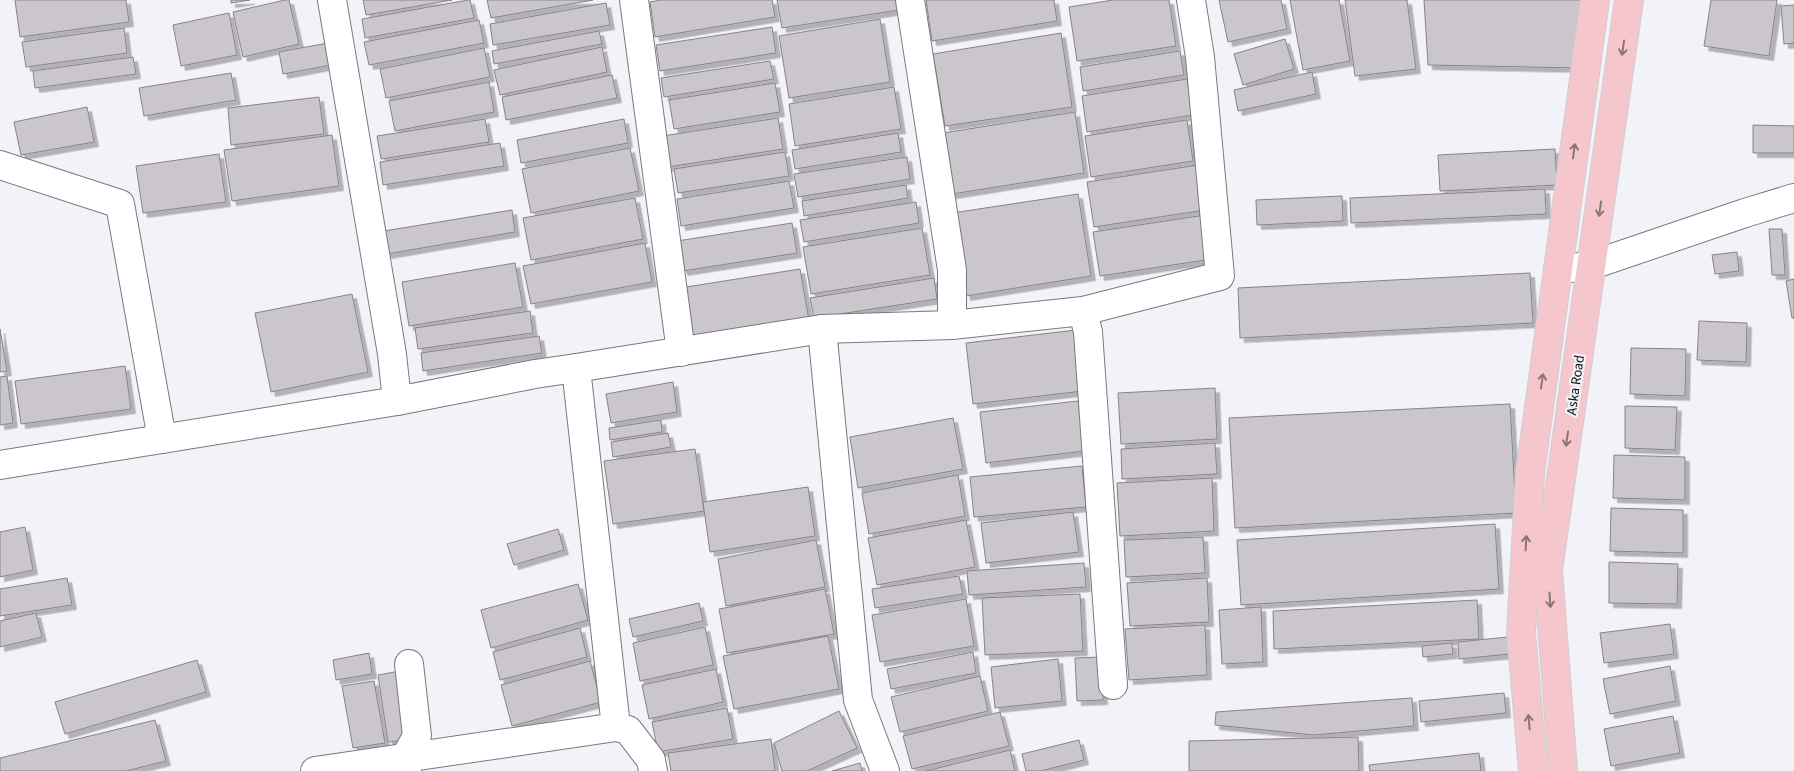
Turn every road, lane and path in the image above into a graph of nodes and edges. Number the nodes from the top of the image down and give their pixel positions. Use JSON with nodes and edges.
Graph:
{"nodes":[{"id":1,"x":332,"y":0,"type":"edge"},
{"id":2,"x":634,"y":0,"type":"edge"},
{"id":3,"x":910,"y":0,"type":"edge"},
{"id":4,"x":1191,"y":0,"type":"edge"},
{"id":5,"x":1595,"y":0,"type":"edge"},
{"id":6,"x":1629,"y":0,"type":"edge"},
{"id":7,"x":0,"y":165,"type":"edge"},
{"id":8,"x":1794,"y":198,"type":"edge"},
{"id":9,"x":1592,"y":265,"type":"junction"},
{"id":10,"x":1558,"y":270,"type":"junction"},
{"id":11,"x":1083,"y":312,"type":"junction"},
{"id":12,"x":952,"y":326,"type":"junction"},
{"id":13,"x":822,"y":329,"type":"junction"},
{"id":14,"x":681,"y":352,"type":"junction"},
{"id":15,"x":576,"y":368,"type":"junction"},
{"id":16,"x":397,"y":401,"type":"junction"},
{"id":17,"x":162,"y":439,"type":"junction"},
{"id":18,"x":0,"y":465,"type":"edge"},
{"id":19,"x":410,"y":664,"type":"dead end"},
{"id":20,"x":1113,"y":685,"type":"dead end"},
{"id":21,"x":616,"y":727,"type":"junction"},
{"id":22,"x":406,"y":764,"type":"edge"},
{"id":23,"x":316,"y":771,"type":"edge"},
{"id":24,"x":653,"y":771,"type":"edge"},
{"id":25,"x":885,"y":771,"type":"edge"},
{"id":26,"x":1533,"y":771,"type":"edge"},
{"id":27,"x":1563,"y":771,"type":"edge"}],
"edges":[{"from":1,"to":16,"type":"street"},
{"from":2,"to":14,"type":"street"},
{"from":3,"to":12,"type":"street"},
{"from":4,"to":11,"type":"street"},
{"from":10,"to":5,"type":"highway","one_way":true},
{"from":6,"to":9,"type":"highway","name":"Aska Road","one_way":true},
{"from":7,"to":17,"type":"street"},
{"from":8,"to":9,"type":"street"},
{"from":9,"to":10,"type":"street"},
{"from":9,"to":27,"type":"highway","name":"Aska Road","one_way":true},
{"from":26,"to":10,"type":"highway","one_way":true},
{"from":11,"to":12,"type":"street"},
{"from":11,"to":20,"type":"street"},
{"from":12,"to":13,"type":"street"},
{"from":13,"to":14,"type":"street"},
{"from":13,"to":25,"type":"street"},
{"from":14,"to":15,"type":"street"},
{"from":15,"to":16,"type":"street"},
{"from":15,"to":21,"type":"street"},
{"from":16,"to":17,"type":"street"},
{"from":17,"to":18,"type":"street"},
{"from":19,"to":22,"type":"street"},
{"from":21,"to":22,"type":"street"},
{"from":21,"to":24,"type":"street"},
{"from":22,"to":23,"type":"street"}]}
